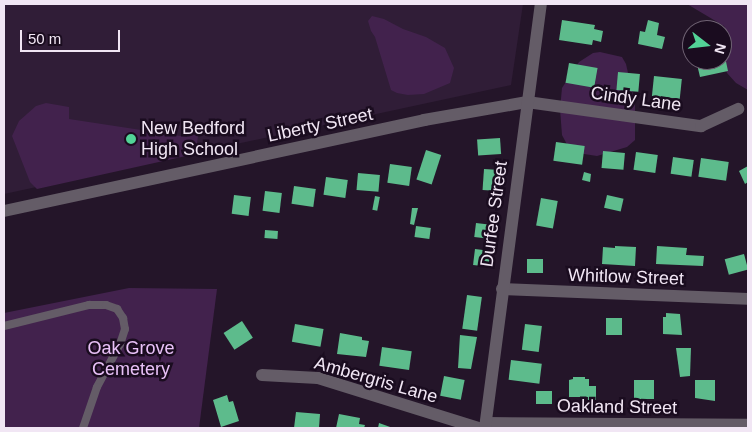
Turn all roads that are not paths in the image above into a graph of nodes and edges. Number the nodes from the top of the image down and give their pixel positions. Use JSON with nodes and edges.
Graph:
{"nodes":[{"id":1,"x":541,"y":4,"type":"edge"},
{"id":2,"x":527,"y":102,"type":"junction"},
{"id":3,"x":738,"y":109,"type":"dead end"},
{"id":4,"x":4,"y":211,"type":"edge"},
{"id":5,"x":502,"y":289,"type":"junction"},
{"id":6,"x":748,"y":299,"type":"edge"},
{"id":7,"x":4,"y":326,"type":"edge"},
{"id":8,"x":262,"y":376,"type":"dead end"},
{"id":9,"x":748,"y":425,"type":"edge"},
{"id":10,"x":483,"y":426,"type":"edge"},
{"id":11,"x":83,"y":428,"type":"edge"}],
"edges":[{"from":1,"to":2,"type":"street","name":"Durfee Street"},
{"from":2,"to":3,"type":"street","name":"Cindy Lane"},
{"from":2,"to":4,"type":"street","name":"Liberty Street"},
{"from":2,"to":5,"type":"street","name":"Durfee Street"},
{"from":5,"to":6,"type":"street","name":"Whitlow Street"},
{"from":5,"to":10,"type":"street","name":"Durfee Street"},
{"from":7,"to":11,"type":"lane"},
{"from":8,"to":10,"type":"street","name":"Ambergris Lane"},
{"from":9,"to":10,"type":"street","name":"Oakland Street"}]}
